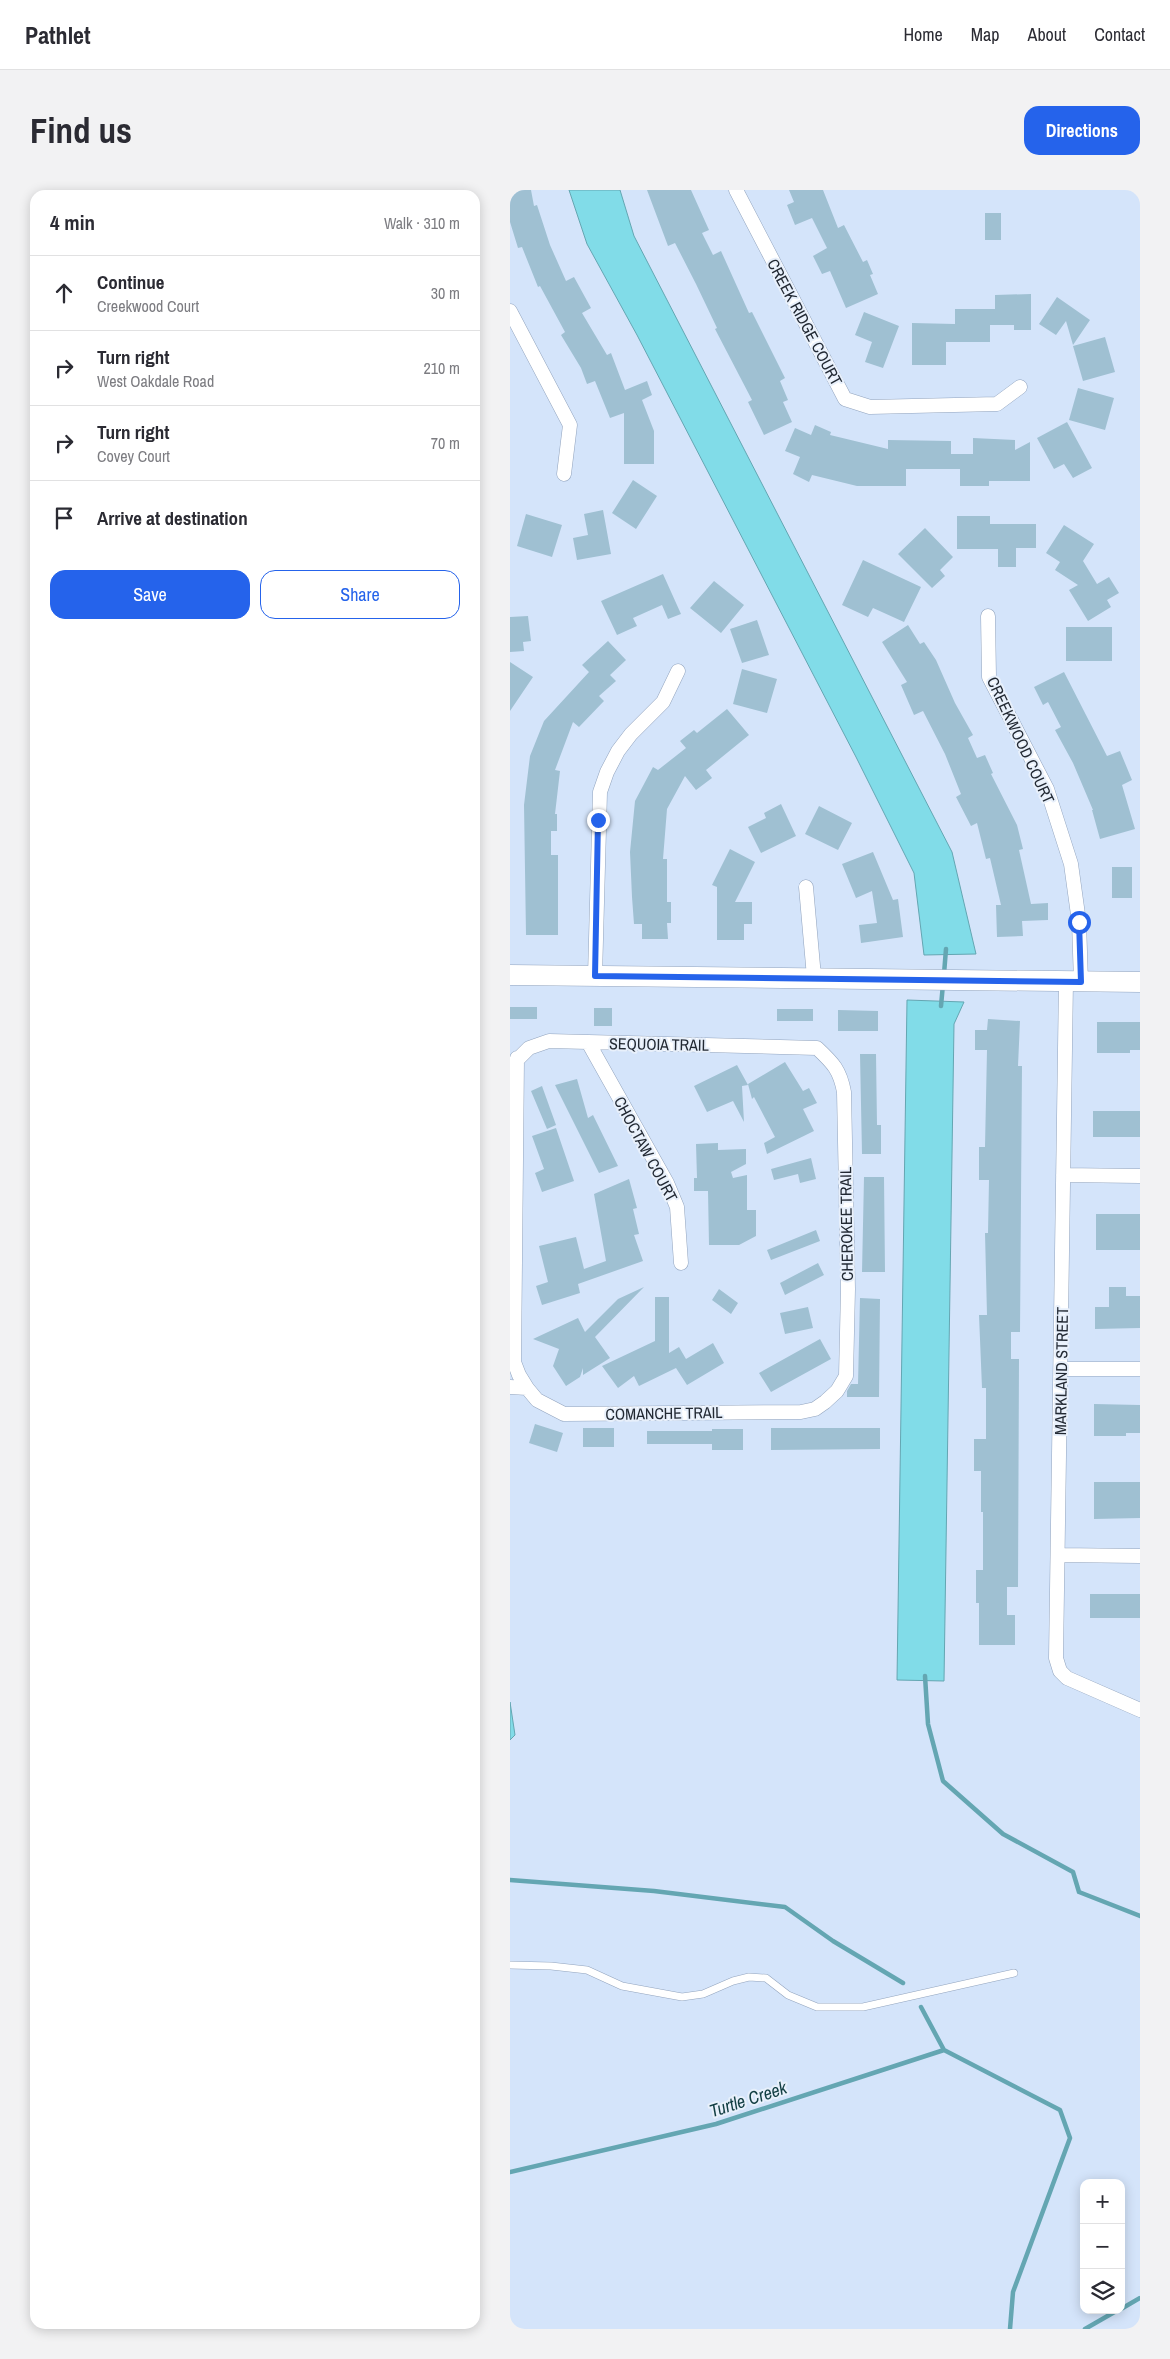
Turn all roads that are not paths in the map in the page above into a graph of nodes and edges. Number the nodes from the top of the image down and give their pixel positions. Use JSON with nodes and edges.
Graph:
{"nodes":[{"id":1,"x":736,"y":190,"type":"edge"},
{"id":2,"x":510,"y":311,"type":"edge"},
{"id":3,"x":1020,"y":387,"type":"dead end"},
{"id":4,"x":564,"y":474,"type":"dead end"},
{"id":5,"x":988,"y":616,"type":"dead end"},
{"id":6,"x":678,"y":671,"type":"dead end"},
{"id":7,"x":806,"y":887,"type":"dead end"},
{"id":8,"x":510,"y":975,"type":"edge"},
{"id":9,"x":595,"y":976,"type":"junction"},
{"id":10,"x":814,"y":977,"type":"junction"},
{"id":11,"x":1073,"y":981,"type":"junction"},
{"id":12,"x":1140,"y":982,"type":"edge"},
{"id":13,"x":588,"y":1042,"type":"junction"},
{"id":14,"x":817,"y":1048,"type":"joint"},
{"id":15,"x":514,"y":1063,"type":"edge"},
{"id":16,"x":1063,"y":1175,"type":"junction"},
{"id":17,"x":1140,"y":1176,"type":"edge"},
{"id":18,"x":681,"y":1263,"type":"dead end"},
{"id":19,"x":1062,"y":1369,"type":"junction"},
{"id":20,"x":1140,"y":1370,"type":"edge"},
{"id":21,"x":510,"y":1387,"type":"edge"},
{"id":22,"x":527,"y":1388,"type":"junction"},
{"id":23,"x":825,"y":1402,"type":"joint"},
{"id":24,"x":1059,"y":1555,"type":"junction"},
{"id":25,"x":1140,"y":1556,"type":"edge"},
{"id":26,"x":1140,"y":1710,"type":"edge"},
{"id":27,"x":510,"y":1965,"type":"edge"},
{"id":28,"x":1014,"y":1973,"type":"dead end"}],
"edges":[{"from":1,"to":3,"type":"street","name":"CREEK RIDGE COURT"},
{"from":2,"to":4,"type":"street"},
{"from":5,"to":11,"type":"street","name":"CREEKWOOD COURT"},
{"from":6,"to":9,"type":"street"},
{"from":7,"to":10,"type":"street"},
{"from":8,"to":9,"type":"street"},
{"from":9,"to":10,"type":"street"},
{"from":10,"to":11,"type":"street"},
{"from":11,"to":12,"type":"street"},
{"from":11,"to":16,"type":"street","name":"MARKLAND STREET"},
{"from":13,"to":14,"type":"street","name":"SEQUOIA TRAIL"},
{"from":13,"to":15,"type":"street","name":"SEQUOIA TRAIL"},
{"from":13,"to":18,"type":"street","name":"CHOCTAW COURT"},
{"from":14,"to":23,"type":"street","name":"CHEROKEE TRAIL"},
{"from":15,"to":22,"type":"street"},
{"from":16,"to":17,"type":"street"},
{"from":16,"to":19,"type":"street","name":"MARKLAND STREET"},
{"from":19,"to":20,"type":"street"},
{"from":19,"to":24,"type":"street","name":"MARKLAND STREET"},
{"from":21,"to":22,"type":"street"},
{"from":22,"to":23,"type":"street","name":"COMANCHE TRAIL"},
{"from":24,"to":25,"type":"street"},
{"from":24,"to":26,"type":"street","name":"MARKLAND STREET"},
{"from":27,"to":28,"type":"lane"}]}
